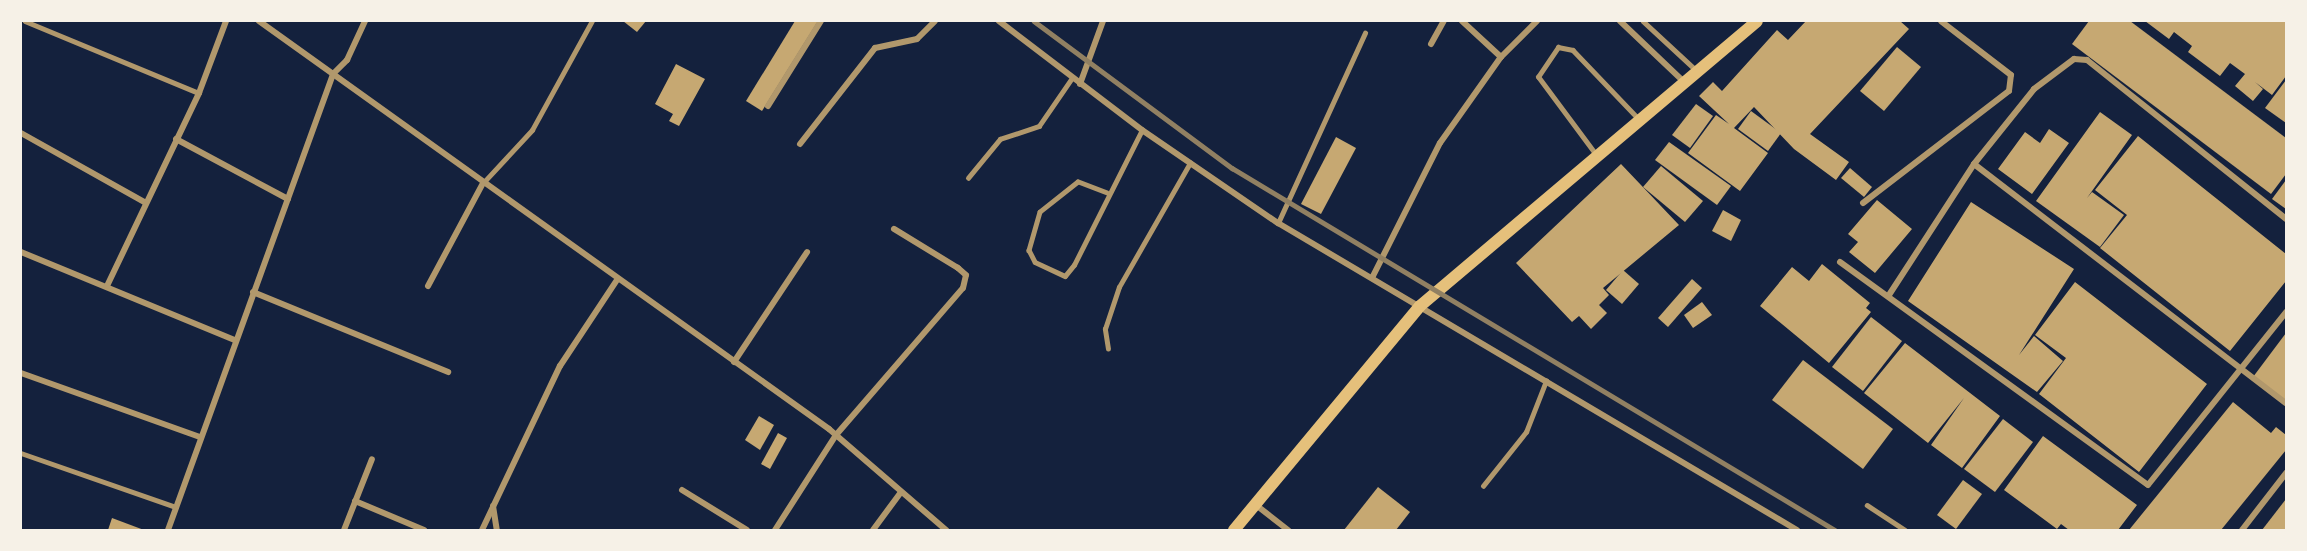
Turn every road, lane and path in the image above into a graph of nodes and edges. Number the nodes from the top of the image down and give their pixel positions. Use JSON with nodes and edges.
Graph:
{"nodes":[{"id":1,"x":25,"y":21,"type":"edge"},
{"id":2,"x":226,"y":21,"type":"edge"},
{"id":3,"x":259,"y":21,"type":"edge"},
{"id":4,"x":365,"y":21,"type":"edge"},
{"id":5,"x":592,"y":21,"type":"edge"},
{"id":6,"x":821,"y":21,"type":"edge"},
{"id":7,"x":935,"y":21,"type":"edge"},
{"id":8,"x":999,"y":21,"type":"edge"},
{"id":9,"x":1103,"y":21,"type":"edge"},
{"id":10,"x":1444,"y":21,"type":"edge"},
{"id":11,"x":1462,"y":21,"type":"edge"},
{"id":12,"x":1537,"y":21,"type":"edge"},
{"id":13,"x":1620,"y":21,"type":"edge"},
{"id":14,"x":1643,"y":21,"type":"edge"},
{"id":15,"x":1757,"y":21,"type":"edge"},
{"id":16,"x":1941,"y":21,"type":"edge"},
{"id":17,"x":1365,"y":33,"type":"dead end"},
{"id":18,"x":1431,"y":44,"type":"dead end"},
{"id":19,"x":1501,"y":57,"type":"junction"},
{"id":20,"x":1698,"y":71,"type":"junction"},
{"id":21,"x":333,"y":74,"type":"junction"},
{"id":22,"x":1072,"y":78,"type":"junction"},
{"id":23,"x":1684,"y":82,"type":"junction"},
{"id":24,"x":1080,"y":84,"type":"junction"},
{"id":25,"x":199,"y":93,"type":"junction"},
{"id":26,"x":768,"y":106,"type":"dead end"},
{"id":27,"x":1640,"y":120,"type":"junction"},
{"id":28,"x":1142,"y":130,"type":"junction"},
{"id":29,"x":21,"y":133,"type":"edge"},
{"id":30,"x":176,"y":139,"type":"junction"},
{"id":31,"x":800,"y":144,"type":"dead end"},
{"id":32,"x":1597,"y":156,"type":"junction"},
{"id":33,"x":1190,"y":163,"type":"junction"},
{"id":34,"x":1974,"y":164,"type":"junction"},
{"id":35,"x":968,"y":178,"type":"dead end"},
{"id":36,"x":483,"y":183,"type":"junction"},
{"id":37,"x":1107,"y":193,"type":"junction"},
{"id":38,"x":288,"y":199,"type":"junction"},
{"id":39,"x":146,"y":203,"type":"junction"},
{"id":40,"x":1863,"y":203,"type":"dead end"},
{"id":41,"x":2286,"y":219,"type":"edge"},
{"id":42,"x":1278,"y":223,"type":"junction"},
{"id":43,"x":894,"y":229,"type":"dead end"},
{"id":44,"x":21,"y":252,"type":"edge"},
{"id":45,"x":807,"y":252,"type":"dead end"},
{"id":46,"x":1840,"y":262,"type":"dead end"},
{"id":47,"x":1372,"y":278,"type":"junction"},
{"id":48,"x":617,"y":280,"type":"junction"},
{"id":49,"x":107,"y":286,"type":"junction"},
{"id":50,"x":428,"y":286,"type":"dead end"},
{"id":51,"x":253,"y":292,"type":"junction"},
{"id":52,"x":1889,"y":295,"type":"junction"},
{"id":53,"x":1420,"y":306,"type":"junction"},
{"id":54,"x":2286,"y":312,"type":"edge"},
{"id":55,"x":235,"y":340,"type":"junction"},
{"id":56,"x":1108,"y":349,"type":"dead end"},
{"id":57,"x":734,"y":362,"type":"junction"},
{"id":58,"x":2241,"y":370,"type":"junction"},
{"id":59,"x":448,"y":372,"type":"dead end"},
{"id":60,"x":21,"y":373,"type":"edge"},
{"id":61,"x":1546,"y":381,"type":"junction"},
{"id":62,"x":2286,"y":403,"type":"edge"},
{"id":63,"x":836,"y":435,"type":"junction"},
{"id":64,"x":201,"y":437,"type":"junction"},
{"id":65,"x":21,"y":453,"type":"edge"},
{"id":66,"x":372,"y":459,"type":"dead end"},
{"id":67,"x":2286,"y":473,"type":"edge"},
{"id":68,"x":1483,"y":486,"type":"dead end"},
{"id":69,"x":682,"y":490,"type":"dead end"},
{"id":70,"x":901,"y":492,"type":"junction"},
{"id":71,"x":355,"y":501,"type":"junction"},
{"id":72,"x":493,"y":505,"type":"junction"},
{"id":73,"x":1256,"y":505,"type":"junction"},
{"id":74,"x":1867,"y":505,"type":"dead end"},
{"id":75,"x":176,"y":507,"type":"junction"},
{"id":76,"x":168,"y":530,"type":"edge"},
{"id":77,"x":344,"y":530,"type":"edge"},
{"id":78,"x":424,"y":530,"type":"edge"},
{"id":79,"x":482,"y":530,"type":"edge"},
{"id":80,"x":497,"y":530,"type":"edge"},
{"id":81,"x":747,"y":530,"type":"edge"},
{"id":82,"x":775,"y":530,"type":"edge"},
{"id":83,"x":873,"y":530,"type":"edge"},
{"id":84,"x":946,"y":530,"type":"edge"},
{"id":85,"x":1234,"y":530,"type":"edge"},
{"id":86,"x":1288,"y":530,"type":"edge"},
{"id":87,"x":1797,"y":530,"type":"edge"},
{"id":88,"x":1905,"y":530,"type":"edge"},
{"id":89,"x":2242,"y":530,"type":"edge"}],
"edges":[{"from":1,"to":25,"type":"lane"},
{"from":2,"to":25,"type":"street"},
{"from":3,"to":21,"type":"street"},
{"from":4,"to":21,"type":"street"},
{"from":5,"to":36,"type":"lane"},
{"from":6,"to":26,"type":"street"},
{"from":7,"to":31,"type":"street"},
{"from":8,"to":22,"type":"street"},
{"from":9,"to":24,"type":"street"},
{"from":10,"to":18,"type":"street"},
{"from":11,"to":19,"type":"street"},
{"from":12,"to":19,"type":"street"},
{"from":13,"to":23,"type":"street"},
{"from":14,"to":20,"type":"lane"},
{"from":15,"to":20,"type":"main road"},
{"from":16,"to":40,"type":"street"},
{"from":17,"to":42,"type":"lane"},
{"from":19,"to":47,"type":"street"},
{"from":20,"to":23,"type":"main road"},
{"from":21,"to":36,"type":"street"},
{"from":21,"to":38,"type":"street"},
{"from":22,"to":24,"type":"street"},
{"from":22,"to":35,"type":"lane"},
{"from":23,"to":27,"type":"main road"},
{"from":24,"to":28,"type":"street"},
{"from":25,"to":30,"type":"street"},
{"from":27,"to":32,"type":"main road"},
{"from":27,"to":32,"type":"lane"},
{"from":28,"to":33,"type":"street"},
{"from":28,"to":37,"type":"lane"},
{"from":29,"to":39,"type":"street"},
{"from":30,"to":38,"type":"street"},
{"from":30,"to":39,"type":"street"},
{"from":32,"to":53,"type":"main road"},
{"from":33,"to":42,"type":"street"},
{"from":33,"to":56,"type":"lane"},
{"from":34,"to":41,"type":"street"},
{"from":34,"to":52,"type":"street"},
{"from":34,"to":58,"type":"street"},
{"from":36,"to":48,"type":"street"},
{"from":36,"to":50,"type":"street"},
{"from":37,"to":37,"type":"lane"},
{"from":38,"to":51,"type":"street"},
{"from":39,"to":49,"type":"street"},
{"from":42,"to":47,"type":"street"},
{"from":43,"to":63,"type":"street"},
{"from":44,"to":49,"type":"street"},
{"from":45,"to":57,"type":"street"},
{"from":46,"to":52,"type":"street"},
{"from":47,"to":53,"type":"street"},
{"from":48,"to":57,"type":"street"},
{"from":48,"to":72,"type":"street"},
{"from":49,"to":55,"type":"street"},
{"from":51,"to":55,"type":"street"},
{"from":51,"to":59,"type":"street"},
{"from":52,"to":58,"type":"street"},
{"from":53,"to":61,"type":"street"},
{"from":53,"to":73,"type":"main road"},
{"from":54,"to":58,"type":"street"},
{"from":55,"to":64,"type":"street"},
{"from":57,"to":63,"type":"street"},
{"from":58,"to":62,"type":"street"},
{"from":60,"to":64,"type":"street"},
{"from":61,"to":68,"type":"lane"},
{"from":61,"to":87,"type":"street"},
{"from":63,"to":70,"type":"street"},
{"from":63,"to":82,"type":"street"},
{"from":64,"to":75,"type":"street"},
{"from":65,"to":75,"type":"lane"},
{"from":66,"to":71,"type":"street"},
{"from":67,"to":89,"type":"street"},
{"from":69,"to":81,"type":"street"},
{"from":70,"to":83,"type":"street"},
{"from":70,"to":84,"type":"street"},
{"from":71,"to":77,"type":"street"},
{"from":71,"to":78,"type":"street"},
{"from":72,"to":79,"type":"street"},
{"from":72,"to":80,"type":"street"},
{"from":73,"to":85,"type":"main road"},
{"from":73,"to":86,"type":"street"},
{"from":74,"to":88,"type":"lane"},
{"from":75,"to":76,"type":"street"}]}
